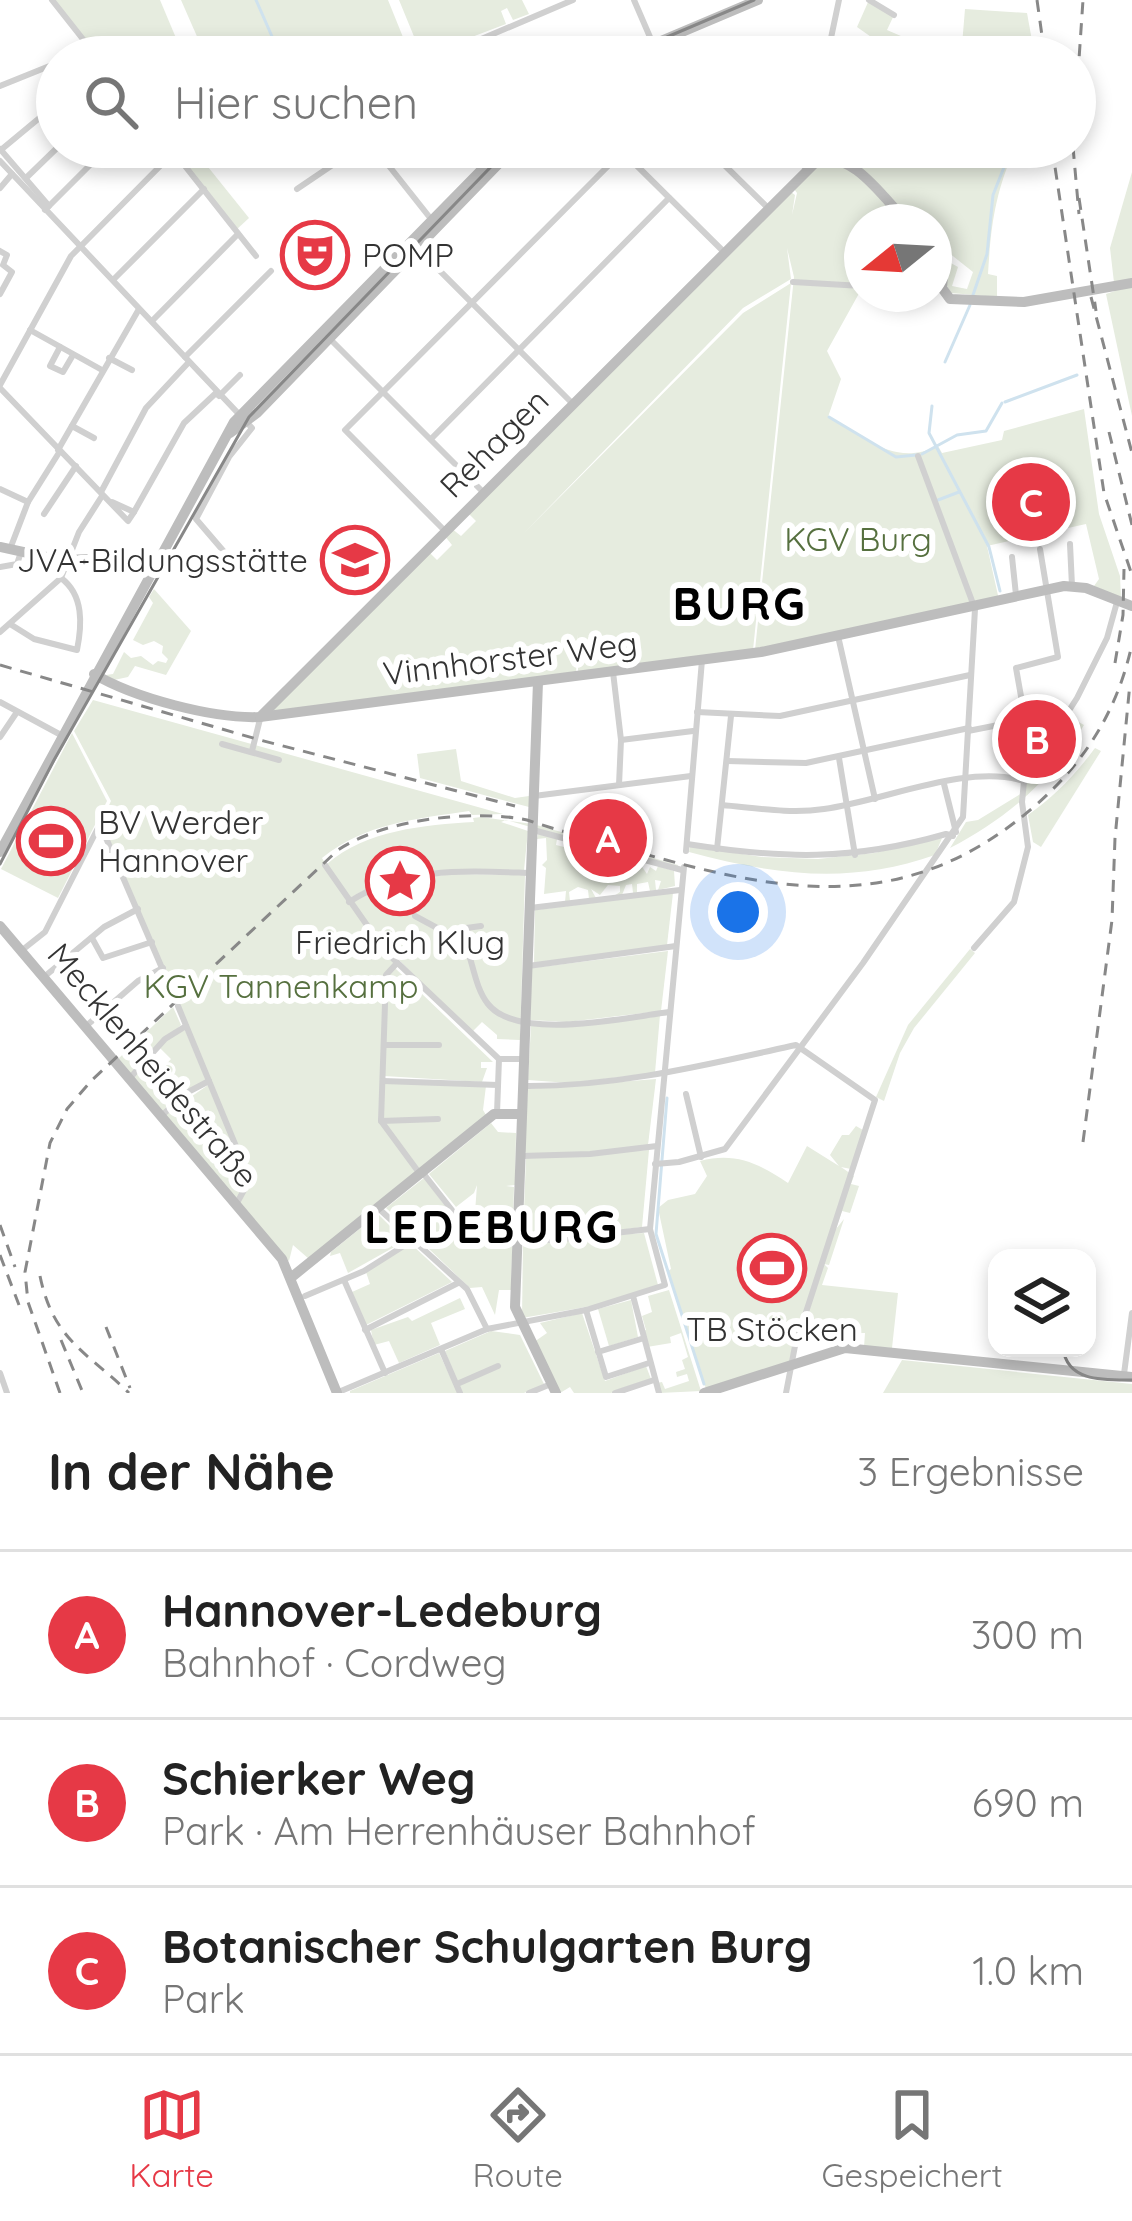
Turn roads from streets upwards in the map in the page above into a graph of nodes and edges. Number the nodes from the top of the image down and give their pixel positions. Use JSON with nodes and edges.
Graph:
{"nodes":[{"id":1,"x":52,"y":0,"type":"edge"},
{"id":2,"x":573,"y":0,"type":"edge"},
{"id":3,"x":634,"y":0,"type":"edge"},
{"id":4,"x":742,"y":0,"type":"edge"},
{"id":5,"x":758,"y":0,"type":"edge"},
{"id":6,"x":839,"y":0,"type":"edge"},
{"id":7,"x":869,"y":0,"type":"edge"},
{"id":8,"x":894,"y":15,"type":"dead end"},
{"id":9,"x":80,"y":36,"type":"edge"},
{"id":10,"x":488,"y":36,"type":"edge"},
{"id":11,"x":649,"y":36,"type":"edge"},
{"id":12,"x":665,"y":36,"type":"edge"},
{"id":13,"x":667,"y":36,"type":"edge"},
{"id":14,"x":831,"y":36,"type":"edge"},
{"id":15,"x":36,"y":71,"type":"edge"},
{"id":16,"x":0,"y":86,"type":"edge"},
{"id":17,"x":36,"y":119,"type":"edge"},
{"id":18,"x":0,"y":149,"type":"edge"},
{"id":19,"x":0,"y":161,"type":"edge"},
{"id":20,"x":36,"y":168,"type":"edge"},
{"id":21,"x":87,"y":168,"type":"edge"},
{"id":22,"x":154,"y":168,"type":"edge"},
{"id":23,"x":187,"y":168,"type":"edge"},
{"id":24,"x":328,"y":168,"type":"edge"},
{"id":25,"x":391,"y":168,"type":"edge"},
{"id":26,"x":484,"y":168,"type":"edge"},
{"id":27,"x":493,"y":168,"type":"edge"},
{"id":28,"x":602,"y":168,"type":"edge"},
{"id":29,"x":640,"y":168,"type":"edge"},
{"id":30,"x":727,"y":168,"type":"edge"},
{"id":31,"x":809,"y":168,"type":"edge"},
{"id":32,"x":851,"y":168,"type":"edge"},
{"id":33,"x":806,"y":170,"type":"joint"},
{"id":34,"x":11,"y":174,"type":"junction"},
{"id":35,"x":25,"y":178,"type":"junction"},
{"id":36,"x":0,"y":188,"type":"edge"},
{"id":37,"x":204,"y":189,"type":"junction"},
{"id":38,"x":297,"y":189,"type":"dead end"},
{"id":39,"x":669,"y":198,"type":"junction"},
{"id":40,"x":888,"y":204,"type":"edge"},
{"id":41,"x":47,"y":208,"type":"junction"},
{"id":42,"x":768,"y":208,"type":"junction"},
{"id":43,"x":435,"y":223,"type":"junction"},
{"id":44,"x":238,"y":234,"type":"junction"},
{"id":45,"x":80,"y":247,"type":"junction"},
{"id":46,"x":417,"y":248,"type":"junction"},
{"id":47,"x":0,"y":250,"type":"edge"},
{"id":48,"x":724,"y":252,"type":"junction"},
{"id":49,"x":256,"y":256,"type":"dead end"},
{"id":50,"x":271,"y":271,"type":"dead end"},
{"id":51,"x":112,"y":281,"type":"junction"},
{"id":52,"x":793,"y":282,"type":"dead end"},
{"id":53,"x":1132,"y":284,"type":"edge"},
{"id":54,"x":844,"y":285,"type":"edge"},
{"id":55,"x":0,"y":294,"type":"edge"},
{"id":56,"x":952,"y":297,"type":"edge"},
{"id":57,"x":472,"y":302,"type":"junction"},
{"id":58,"x":140,"y":309,"type":"junction"},
{"id":59,"x":151,"y":321,"type":"junction"},
{"id":60,"x":30,"y":331,"type":"junction"},
{"id":61,"x":327,"y":335,"type":"junction"},
{"id":62,"x":60,"y":347,"type":"junction"},
{"id":63,"x":519,"y":350,"type":"junction"},
{"id":64,"x":73,"y":354,"type":"junction"},
{"id":65,"x":110,"y":358,"type":"junction"},
{"id":66,"x":187,"y":359,"type":"junction"},
{"id":67,"x":102,"y":370,"type":"junction"},
{"id":68,"x":132,"y":370,"type":"dead end"},
{"id":69,"x":239,"y":376,"type":"dead end"},
{"id":70,"x":0,"y":386,"type":"edge"},
{"id":71,"x":383,"y":391,"type":"junction"},
{"id":72,"x":218,"y":394,"type":"junction"},
{"id":73,"x":572,"y":403,"type":"junction"},
{"id":74,"x":243,"y":418,"type":"junction"},
{"id":75,"x":72,"y":426,"type":"junction"},
{"id":76,"x":345,"y":430,"type":"junction"},
{"id":77,"x":94,"y":438,"type":"dead end"},
{"id":78,"x":336,"y":439,"type":"dead end"},
{"id":79,"x":431,"y":439,"type":"junction"},
{"id":80,"x":59,"y":451,"type":"junction"},
{"id":81,"x":918,"y":455,"type":"dead end"},
{"id":82,"x":76,"y":466,"type":"junction"},
{"id":83,"x":0,"y":489,"type":"edge"},
{"id":84,"x":483,"y":492,"type":"junction"},
{"id":85,"x":101,"y":494,"type":"junction"},
{"id":86,"x":28,"y":502,"type":"junction"},
{"id":87,"x":44,"y":514,"type":"dead end"},
{"id":88,"x":444,"y":530,"type":"junction"},
{"id":89,"x":1070,"y":544,"type":"dead end"},
{"id":90,"x":10,"y":549,"type":"edge"},
{"id":91,"x":1040,"y":549,"type":"dead end"},
{"id":92,"x":226,"y":554,"type":"dead end"},
{"id":93,"x":1012,"y":556,"type":"dead end"},
{"id":94,"x":67,"y":560,"type":"junction"},
{"id":95,"x":0,"y":566,"type":"edge"},
{"id":96,"x":153,"y":568,"type":"junction"},
{"id":97,"x":62,"y":578,"type":"junction"},
{"id":98,"x":1072,"y":586,"type":"junction"},
{"id":99,"x":1045,"y":590,"type":"junction"},
{"id":100,"x":1016,"y":596,"type":"junction"},
{"id":101,"x":1117,"y":602,"type":"junction"},
{"id":102,"x":975,"y":605,"type":"junction"},
{"id":103,"x":1132,"y":606,"type":"edge"},
{"id":104,"x":10,"y":624,"type":"junction"},
{"id":105,"x":1,"y":630,"type":"edge"},
{"id":106,"x":838,"y":636,"type":"junction"},
{"id":107,"x":702,"y":660,"type":"junction"},
{"id":108,"x":613,"y":671,"type":"junction"},
{"id":109,"x":94,"y":674,"type":"junction"},
{"id":110,"x":972,"y":675,"type":"junction"},
{"id":111,"x":538,"y":682,"type":"junction"},
{"id":112,"x":854,"y":701,"type":"junction"},
{"id":113,"x":0,"y":702,"type":"edge"},
{"id":114,"x":17,"y":712,"type":"junction"},
{"id":115,"x":697,"y":712,"type":"junction"},
{"id":116,"x":731,"y":716,"type":"junction"},
{"id":117,"x":260,"y":718,"type":"junction"},
{"id":118,"x":1025,"y":719,"type":"junction"},
{"id":119,"x":1061,"y":723,"type":"junction"},
{"id":120,"x":968,"y":730,"type":"junction"},
{"id":121,"x":693,"y":731,"type":"dead end"},
{"id":122,"x":61,"y":735,"type":"junction"},
{"id":123,"x":0,"y":737,"type":"edge"},
{"id":124,"x":621,"y":740,"type":"junction"},
{"id":125,"x":222,"y":744,"type":"dead end"},
{"id":126,"x":865,"y":750,"type":"junction"},
{"id":127,"x":251,"y":751,"type":"junction"},
{"id":128,"x":838,"y":756,"type":"junction"},
{"id":129,"x":279,"y":760,"type":"dead end"},
{"id":130,"x":727,"y":761,"type":"junction"},
{"id":131,"x":691,"y":776,"type":"junction"},
{"id":132,"x":966,"y":778,"type":"junction"},
{"id":133,"x":1024,"y":781,"type":"junction"},
{"id":134,"x":944,"y":784,"type":"junction"},
{"id":135,"x":619,"y":785,"type":"junction"},
{"id":136,"x":534,"y":796,"type":"junction"},
{"id":137,"x":875,"y":799,"type":"junction"},
{"id":138,"x":722,"y":805,"type":"junction"},
{"id":139,"x":849,"y":805,"type":"junction"},
{"id":140,"x":532,"y":830,"type":"junction"},
{"id":141,"x":954,"y":834,"type":"junction"},
{"id":142,"x":2,"y":844,"type":"edge"},
{"id":143,"x":717,"y":849,"type":"junction"},
{"id":144,"x":855,"y":855,"type":"junction"},
{"id":145,"x":325,"y":865,"type":"dead end"},
{"id":146,"x":531,"y":873,"type":"junction"},
{"id":147,"x":680,"y":890,"type":"junction"},
{"id":148,"x":348,"y":902,"type":"junction"},
{"id":149,"x":530,"y":908,"type":"junction"},
{"id":150,"x":138,"y":909,"type":"junction"},
{"id":151,"x":415,"y":916,"type":"dead end"},
{"id":152,"x":0,"y":926,"type":"edge"},
{"id":153,"x":481,"y":926,"type":"dead end"},
{"id":154,"x":453,"y":936,"type":"junction"},
{"id":155,"x":91,"y":937,"type":"junction"},
{"id":156,"x":152,"y":942,"type":"junction"},
{"id":157,"x":676,"y":946,"type":"junction"},
{"id":158,"x":974,"y":947,"type":"dead end"},
{"id":159,"x":21,"y":951,"type":"junction"},
{"id":160,"x":397,"y":963,"type":"junction"},
{"id":161,"x":528,"y":966,"type":"junction"},
{"id":162,"x":163,"y":968,"type":"junction"},
{"id":163,"x":43,"y":978,"type":"junction"},
{"id":164,"x":174,"y":996,"type":"dead end"},
{"id":165,"x":178,"y":1006,"type":"dead end"},
{"id":166,"x":670,"y":1012,"type":"junction"},
{"id":167,"x":525,"y":1023,"type":"junction"},
{"id":168,"x":186,"y":1026,"type":"junction"},
{"id":169,"x":84,"y":1027,"type":"junction"},
{"id":170,"x":384,"y":1045,"type":"junction"},
{"id":171,"x":439,"y":1045,"type":"dead end"},
{"id":172,"x":798,"y":1047,"type":"junction"},
{"id":173,"x":500,"y":1059,"type":"junction"},
{"id":174,"x":524,"y":1059,"type":"junction"},
{"id":175,"x":663,"y":1075,"type":"junction"},
{"id":176,"x":129,"y":1079,"type":"junction"},
{"id":177,"x":382,"y":1081,"type":"junction"},
{"id":178,"x":209,"y":1082,"type":"junction"},
{"id":179,"x":498,"y":1085,"type":"junction"},
{"id":180,"x":524,"y":1086,"type":"junction"},
{"id":181,"x":686,"y":1094,"type":"dead end"},
{"id":182,"x":497,"y":1113,"type":"junction"},
{"id":183,"x":522,"y":1114,"type":"junction"},
{"id":184,"x":161,"y":1116,"type":"junction"},
{"id":185,"x":438,"y":1120,"type":"dead end"},
{"id":186,"x":381,"y":1121,"type":"junction"},
{"id":187,"x":657,"y":1146,"type":"junction"},
{"id":188,"x":521,"y":1156,"type":"junction"},
{"id":189,"x":701,"y":1157,"type":"junction"},
{"id":190,"x":658,"y":1165,"type":"junction"},
{"id":191,"x":421,"y":1173,"type":"junction"},
{"id":192,"x":238,"y":1201,"type":"dead end"},
{"id":193,"x":378,"y":1208,"type":"junction"},
{"id":194,"x":650,"y":1229,"type":"junction"},
{"id":195,"x":469,"y":1232,"type":"dead end"},
{"id":196,"x":519,"y":1239,"type":"junction"},
{"id":197,"x":413,"y":1240,"type":"junction"},
{"id":198,"x":295,"y":1275,"type":"junction"},
{"id":199,"x":344,"y":1280,"type":"junction"},
{"id":200,"x":459,"y":1282,"type":"junction"},
{"id":201,"x":305,"y":1296,"type":"junction"},
{"id":202,"x":633,"y":1296,"type":"junction"},
{"id":203,"x":586,"y":1310,"type":"junction"},
{"id":204,"x":1132,"y":1313,"type":"edge"},
{"id":205,"x":518,"y":1321,"type":"junction"},
{"id":206,"x":487,"y":1329,"type":"junction"},
{"id":207,"x":365,"y":1330,"type":"junction"},
{"id":208,"x":642,"y":1339,"type":"junction"},
{"id":209,"x":441,"y":1349,"type":"junction"},
{"id":210,"x":322,"y":1350,"type":"junction"},
{"id":211,"x":598,"y":1352,"type":"junction"},
{"id":212,"x":649,"y":1363,"type":"junction"},
{"id":213,"x":790,"y":1365,"type":"junction"},
{"id":214,"x":498,"y":1366,"type":"dead end"},
{"id":215,"x":0,"y":1372,"type":"edge"},
{"id":216,"x":385,"y":1372,"type":"junction"},
{"id":217,"x":1128,"y":1377,"type":"edge"},
{"id":218,"x":655,"y":1380,"type":"junction"},
{"id":219,"x":554,"y":1388,"type":"edge"},
{"id":220,"x":458,"y":1389,"type":"edge"},
{"id":221,"x":340,"y":1392,"type":"edge"},
{"id":222,"x":7,"y":1393,"type":"edge"},
{"id":223,"x":529,"y":1393,"type":"edge"},
{"id":224,"x":616,"y":1393,"type":"edge"},
{"id":225,"x":658,"y":1393,"type":"edge"},
{"id":226,"x":704,"y":1393,"type":"edge"},
{"id":227,"x":786,"y":1393,"type":"edge"}],
"edges":[{"from":1,"to":9,"type":"street"},
{"from":2,"to":10,"type":"street"},
{"from":3,"to":11,"type":"street"},
{"from":4,"to":12,"type":"street"},
{"from":5,"to":13,"type":"street"},
{"from":6,"to":14,"type":"street"},
{"from":7,"to":8,"type":"street"},
{"from":15,"to":16,"type":"street"},
{"from":17,"to":18,"type":"street"},
{"from":18,"to":35,"type":"street"},
{"from":19,"to":34,"type":"street"},
{"from":20,"to":35,"type":"street"},
{"from":21,"to":41,"type":"street"},
{"from":22,"to":45,"type":"street"},
{"from":23,"to":37,"type":"street"},
{"from":24,"to":38,"type":"street"},
{"from":25,"to":43,"type":"street"},
{"from":26,"to":43,"type":"street"},
{"from":27,"to":43,"type":"street"},
{"from":28,"to":57,"type":"street"},
{"from":29,"to":39,"type":"street"},
{"from":30,"to":42,"type":"street"},
{"from":31,"to":33,"type":"street"},
{"from":32,"to":40,"type":"street"},
{"from":33,"to":42,"type":"street","name":"Rehagen"},
{"from":34,"to":36,"type":"street"},
{"from":34,"to":41,"type":"street"},
{"from":35,"to":41,"type":"street"},
{"from":37,"to":44,"type":"street"},
{"from":37,"to":51,"type":"street"},
{"from":39,"to":48,"type":"street"},
{"from":39,"to":63,"type":"street"},
{"from":41,"to":45,"type":"street"},
{"from":42,"to":48,"type":"street","name":"Rehagen"},
{"from":43,"to":46,"type":"street"},
{"from":43,"to":61,"type":"street"},
{"from":44,"to":49,"type":"street"},
{"from":44,"to":59,"type":"street"},
{"from":45,"to":51,"type":"street"},
{"from":45,"to":60,"type":"street"},
{"from":46,"to":57,"type":"street"},
{"from":46,"to":61,"type":"street"},
{"from":47,"to":55,"type":"street"},
{"from":48,"to":73,"type":"street","name":"Rehagen"},
{"from":50,"to":66,"type":"street"},
{"from":51,"to":58,"type":"street"},
{"from":52,"to":54,"type":"street"},
{"from":53,"to":56,"type":"street"},
{"from":57,"to":63,"type":"street"},
{"from":57,"to":71,"type":"street"},
{"from":58,"to":59,"type":"street"},
{"from":58,"to":65,"type":"street"},
{"from":59,"to":66,"type":"street"},
{"from":60,"to":62,"type":"street"},
{"from":60,"to":70,"type":"street"},
{"from":61,"to":71,"type":"street"},
{"from":61,"to":74,"type":"street"},
{"from":62,"to":64,"type":"street"},
{"from":62,"to":64,"type":"street"},
{"from":63,"to":73,"type":"street"},
{"from":63,"to":79,"type":"street"},
{"from":64,"to":67,"type":"street"},
{"from":65,"to":67,"type":"street"},
{"from":65,"to":68,"type":"street"},
{"from":66,"to":72,"type":"street"},
{"from":66,"to":85,"type":"street"},
{"from":67,"to":75,"type":"street"},
{"from":69,"to":72,"type":"street"},
{"from":70,"to":80,"type":"street"},
{"from":71,"to":76,"type":"street"},
{"from":71,"to":79,"type":"street"},
{"from":72,"to":74,"type":"street"},
{"from":72,"to":85,"type":"street"},
{"from":73,"to":84,"type":"street","name":"Rehagen"},
{"from":74,"to":92,"type":"street"},
{"from":74,"to":96,"type":"street"},
{"from":75,"to":77,"type":"street"},
{"from":75,"to":80,"type":"street"},
{"from":76,"to":78,"type":"street"},
{"from":76,"to":88,"type":"street"},
{"from":79,"to":84,"type":"street"},
{"from":80,"to":82,"type":"street"},
{"from":80,"to":86,"type":"street"},
{"from":81,"to":102,"type":"street"},
{"from":82,"to":85,"type":"street"},
{"from":82,"to":87,"type":"street"},
{"from":83,"to":86,"type":"street"},
{"from":84,"to":88,"type":"street","name":"Rehagen"},
{"from":85,"to":94,"type":"street"},
{"from":86,"to":90,"type":"street"},
{"from":88,"to":117,"type":"street","name":"Rehagen"},
{"from":89,"to":98,"type":"street"},
{"from":90,"to":94,"type":"street"},
{"from":90,"to":95,"type":"street"},
{"from":91,"to":99,"type":"street"},
{"from":93,"to":100,"type":"street"},
{"from":94,"to":96,"type":"street"},
{"from":94,"to":97,"type":"street"},
{"from":96,"to":109,"type":"street"},
{"from":97,"to":104,"type":"street"},
{"from":97,"to":104,"type":"street"},
{"from":98,"to":99,"type":"street","name":"Vinnhorster Weg"},
{"from":98,"to":101,"type":"street","name":"Vinnhorster Weg"},
{"from":99,"to":100,"type":"street","name":"Vinnhorster Weg"},
{"from":99,"to":118,"type":"street"},
{"from":100,"to":102,"type":"street","name":"Vinnhorster Weg"},
{"from":101,"to":103,"type":"street","name":"Vinnhorster Weg"},
{"from":101,"to":119,"type":"street"},
{"from":102,"to":106,"type":"street","name":"Vinnhorster Weg"},
{"from":102,"to":110,"type":"street"},
{"from":104,"to":105,"type":"street"},
{"from":106,"to":107,"type":"street","name":"Vinnhorster Weg"},
{"from":106,"to":112,"type":"street"},
{"from":107,"to":108,"type":"street","name":"Vinnhorster Weg"},
{"from":107,"to":115,"type":"street"},
{"from":108,"to":111,"type":"street","name":"Vinnhorster Weg"},
{"from":108,"to":124,"type":"street"},
{"from":109,"to":117,"type":"street","name":"Vinnhorster Weg"},
{"from":109,"to":122,"type":"street"},
{"from":110,"to":112,"type":"street"},
{"from":110,"to":120,"type":"street"},
{"from":111,"to":117,"type":"street","name":"Vinnhorster Weg"},
{"from":111,"to":136,"type":"street"},
{"from":112,"to":116,"type":"street"},
{"from":112,"to":126,"type":"street"},
{"from":113,"to":114,"type":"street"},
{"from":114,"to":122,"type":"street"},
{"from":114,"to":123,"type":"street"},
{"from":115,"to":116,"type":"street"},
{"from":115,"to":131,"type":"street"},
{"from":116,"to":130,"type":"street"},
{"from":117,"to":127,"type":"street"},
{"from":118,"to":119,"type":"street"},
{"from":118,"to":120,"type":"street"},
{"from":119,"to":133,"type":"street"},
{"from":120,"to":126,"type":"street"},
{"from":120,"to":132,"type":"street"},
{"from":121,"to":124,"type":"street"},
{"from":122,"to":142,"type":"street"},
{"from":124,"to":135,"type":"street"},
{"from":125,"to":127,"type":"street"},
{"from":126,"to":128,"type":"street"},
{"from":126,"to":137,"type":"street"},
{"from":127,"to":129,"type":"street"},
{"from":128,"to":130,"type":"street"},
{"from":128,"to":139,"type":"street"},
{"from":130,"to":138,"type":"street"},
{"from":131,"to":135,"type":"street"},
{"from":131,"to":143,"type":"street"},
{"from":132,"to":133,"type":"street"},
{"from":132,"to":134,"type":"street"},
{"from":132,"to":141,"type":"street"},
{"from":133,"to":158,"type":"street"},
{"from":134,"to":137,"type":"street"},
{"from":134,"to":141,"type":"street"},
{"from":135,"to":136,"type":"street"},
{"from":136,"to":140,"type":"street"},
{"from":137,"to":139,"type":"street"},
{"from":138,"to":139,"type":"street"},
{"from":138,"to":143,"type":"street"},
{"from":139,"to":144,"type":"street"},
{"from":140,"to":146,"type":"street"},
{"from":140,"to":147,"type":"street"},
{"from":141,"to":144,"type":"street"},
{"from":141,"to":172,"type":"street"},
{"from":143,"to":144,"type":"street"},
{"from":145,"to":148,"type":"street"},
{"from":146,"to":148,"type":"street"},
{"from":146,"to":149,"type":"street"},
{"from":147,"to":149,"type":"street"},
{"from":147,"to":157,"type":"street"},
{"from":148,"to":160,"type":"street"},
{"from":149,"to":161,"type":"street"},
{"from":150,"to":155,"type":"street"},
{"from":150,"to":156,"type":"street"},
{"from":150,"to":159,"type":"street"},
{"from":151,"to":154,"type":"street"},
{"from":152,"to":159,"type":"street","name":"Mecklenheidestraße"},
{"from":153,"to":154,"type":"street"},
{"from":154,"to":167,"type":"street"},
{"from":155,"to":156,"type":"street"},
{"from":155,"to":163,"type":"street"},
{"from":156,"to":162,"type":"street"},
{"from":157,"to":161,"type":"street"},
{"from":157,"to":166,"type":"street"},
{"from":159,"to":163,"type":"street","name":"Mecklenheidestraße"},
{"from":160,"to":170,"type":"street"},
{"from":160,"to":173,"type":"street"},
{"from":161,"to":167,"type":"street"},
{"from":162,"to":164,"type":"street"},
{"from":162,"to":169,"type":"street"},
{"from":163,"to":169,"type":"street","name":"Mecklenheidestraße"},
{"from":165,"to":168,"type":"street"},
{"from":166,"to":167,"type":"street"},
{"from":166,"to":175,"type":"street"},
{"from":167,"to":174,"type":"street"},
{"from":168,"to":176,"type":"street"},
{"from":168,"to":178,"type":"street"},
{"from":169,"to":176,"type":"street","name":"Mecklenheidestraße"},
{"from":170,"to":171,"type":"street"},
{"from":170,"to":177,"type":"street"},
{"from":172,"to":175,"type":"street"},
{"from":172,"to":189,"type":"street"},
{"from":172,"to":213,"type":"street"},
{"from":173,"to":174,"type":"street"},
{"from":173,"to":179,"type":"street"},
{"from":174,"to":180,"type":"street"},
{"from":175,"to":180,"type":"street"},
{"from":175,"to":187,"type":"street"},
{"from":176,"to":184,"type":"street","name":"Mecklenheidestraße"},
{"from":177,"to":179,"type":"street"},
{"from":177,"to":186,"type":"street"},
{"from":178,"to":184,"type":"street"},
{"from":178,"to":192,"type":"street"},
{"from":179,"to":182,"type":"street"},
{"from":180,"to":183,"type":"street"},
{"from":181,"to":189,"type":"street"},
{"from":182,"to":183,"type":"street"},
{"from":182,"to":191,"type":"street"},
{"from":183,"to":188,"type":"street"},
{"from":184,"to":198,"type":"street","name":"Mecklenheidestraße"},
{"from":185,"to":186,"type":"street"},
{"from":186,"to":191,"type":"street"},
{"from":187,"to":188,"type":"street"},
{"from":187,"to":190,"type":"street"},
{"from":188,"to":196,"type":"street"},
{"from":189,"to":190,"type":"street"},
{"from":190,"to":194,"type":"street"},
{"from":191,"to":193,"type":"street"},
{"from":191,"to":195,"type":"street"},
{"from":193,"to":197,"type":"street"},
{"from":193,"to":198,"type":"street"},
{"from":194,"to":196,"type":"street"},
{"from":194,"to":202,"type":"street"},
{"from":196,"to":205,"type":"street"},
{"from":197,"to":199,"type":"street"},
{"from":197,"to":200,"type":"street"},
{"from":198,"to":201,"type":"street","name":"Mecklenheidestraße"},
{"from":198,"to":210,"type":"street","name":"Mecklenheidestraße"},
{"from":199,"to":201,"type":"street"},
{"from":199,"to":207,"type":"street"},
{"from":200,"to":206,"type":"street"},
{"from":200,"to":207,"type":"street"},
{"from":201,"to":210,"type":"street","name":"Mecklenheidestraße"},
{"from":202,"to":203,"type":"street"},
{"from":202,"to":208,"type":"street"},
{"from":203,"to":205,"type":"street"},
{"from":203,"to":211,"type":"street"},
{"from":204,"to":217,"type":"street"},
{"from":205,"to":206,"type":"street"},
{"from":205,"to":219,"type":"street"},
{"from":206,"to":209,"type":"street"},
{"from":207,"to":216,"type":"street"},
{"from":208,"to":211,"type":"street"},
{"from":208,"to":212,"type":"street"},
{"from":209,"to":216,"type":"street"},
{"from":209,"to":220,"type":"street"},
{"from":210,"to":221,"type":"street","name":"Mecklenheidestraße"},
{"from":211,"to":212,"type":"street"},
{"from":212,"to":218,"type":"street"},
{"from":213,"to":217,"type":"street"},
{"from":213,"to":226,"type":"street"},
{"from":213,"to":227,"type":"street"},
{"from":214,"to":220,"type":"street"},
{"from":215,"to":222,"type":"street"},
{"from":216,"to":221,"type":"street"},
{"from":218,"to":224,"type":"street"},
{"from":218,"to":225,"type":"street"},
{"from":219,"to":223,"type":"street"}]}
